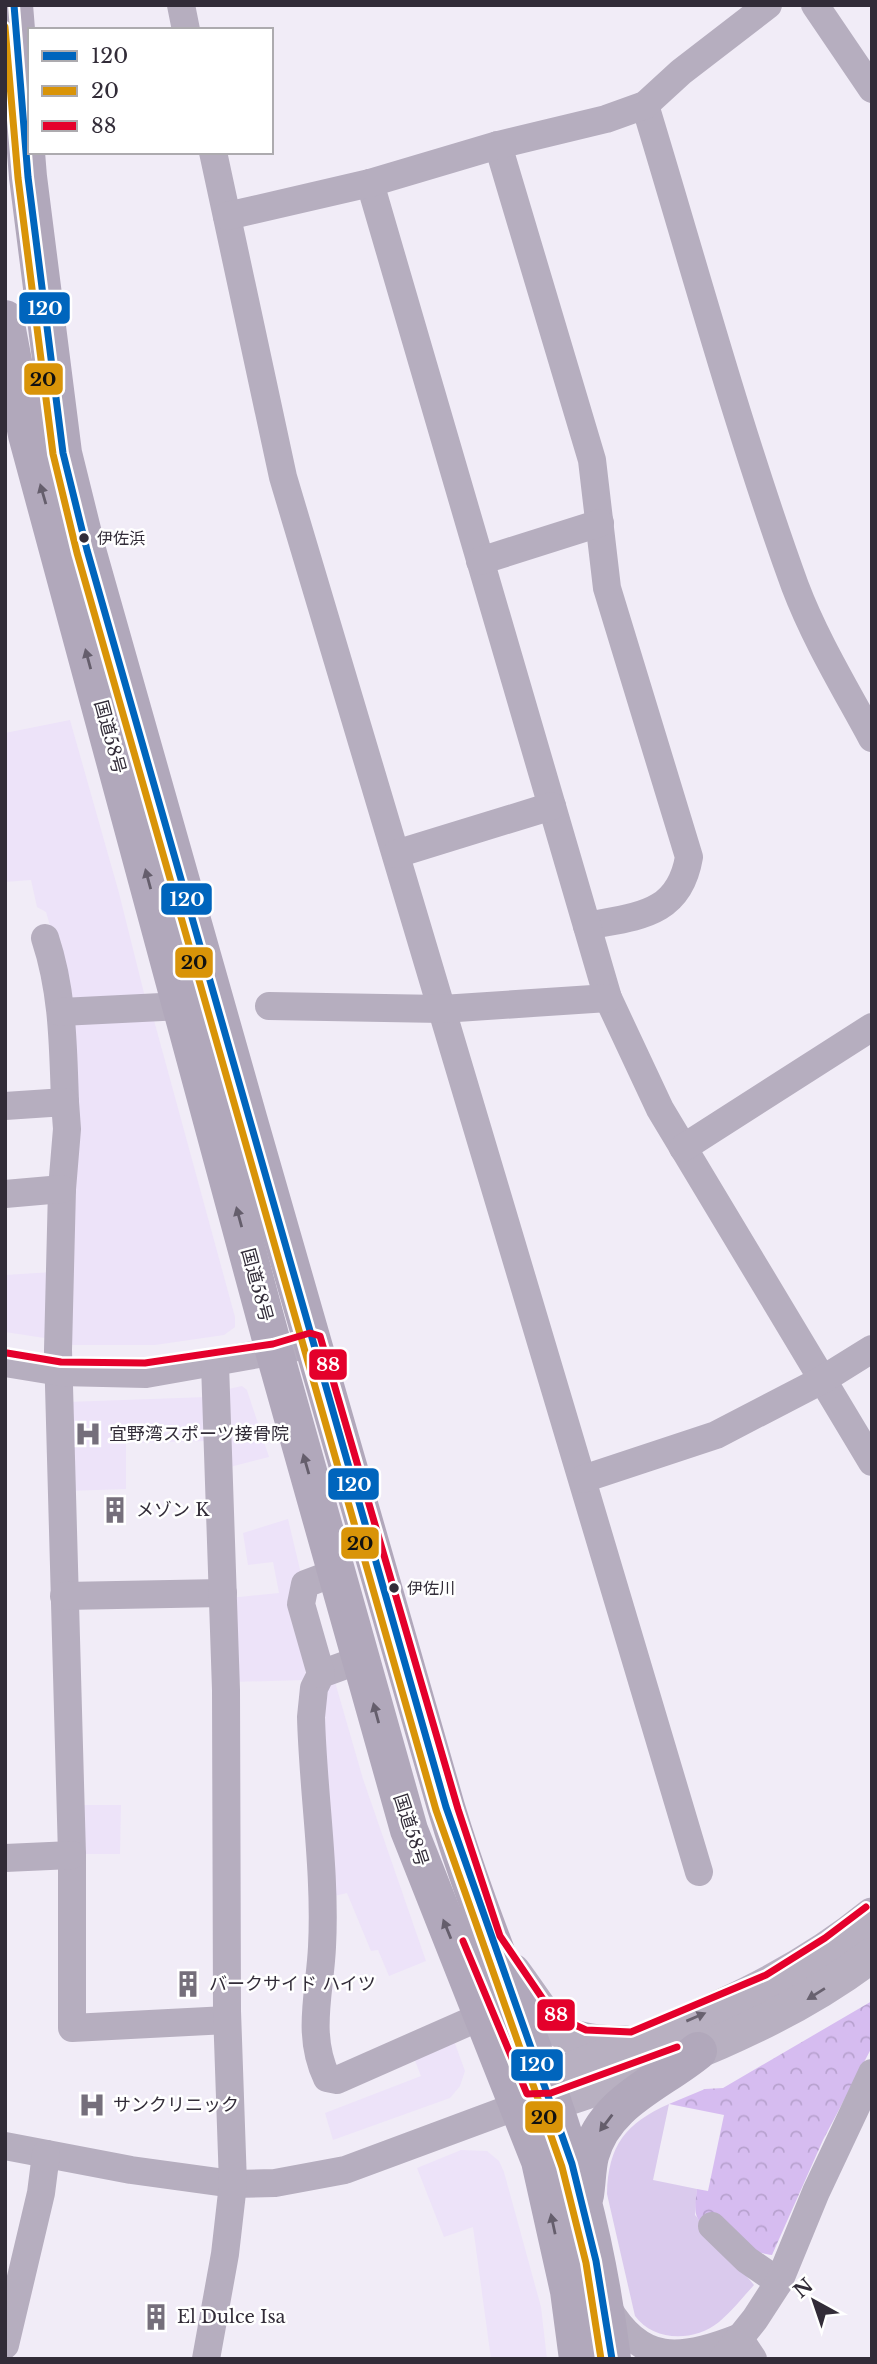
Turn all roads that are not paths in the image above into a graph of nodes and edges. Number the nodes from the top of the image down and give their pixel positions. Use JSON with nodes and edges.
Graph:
{"nodes":[{"id":1,"x":13,"y":5,"type":"edge"},
{"id":2,"x":181,"y":5,"type":"edge"},
{"id":3,"x":768,"y":5,"type":"edge"},
{"id":4,"x":815,"y":5,"type":"edge"},
{"id":5,"x":186,"y":28,"type":"edge"},
{"id":6,"x":18,"y":79,"type":"junction"},
{"id":7,"x":872,"y":89,"type":"edge"},
{"id":8,"x":645,"y":105,"type":"junction"},
{"id":9,"x":5,"y":114,"type":"edge"},
{"id":10,"x":498,"y":145,"type":"junction"},
{"id":11,"x":213,"y":154,"type":"edge"},
{"id":12,"x":370,"y":183,"type":"junction"},
{"id":13,"x":5,"y":211,"type":"edge"},
{"id":14,"x":227,"y":216,"type":"junction"},
{"id":15,"x":35,"y":240,"type":"junction"},
{"id":16,"x":5,"y":319,"type":"edge"},
{"id":17,"x":16,"y":421,"type":"edge"},
{"id":18,"x":600,"y":523,"type":"junction"},
{"id":19,"x":480,"y":561,"type":"junction"},
{"id":20,"x":872,"y":737,"type":"edge"},
{"id":21,"x":552,"y":806,"type":"junction"},
{"id":22,"x":396,"y":854,"type":"junction"},
{"id":23,"x":587,"y":926,"type":"junction"},
{"id":24,"x":45,"y":938,"type":"dead end"},
{"id":25,"x":608,"y":998,"type":"junction"},
{"id":26,"x":182,"y":1006,"type":"junction"},
{"id":27,"x":269,"y":1006,"type":"dead end"},
{"id":28,"x":442,"y":1009,"type":"junction"},
{"id":29,"x":61,"y":1012,"type":"junction"},
{"id":30,"x":872,"y":1027,"type":"edge"},
{"id":31,"x":65,"y":1102,"type":"junction"},
{"id":32,"x":5,"y":1106,"type":"edge"},
{"id":33,"x":683,"y":1148,"type":"junction"},
{"id":34,"x":62,"y":1189,"type":"junction"},
{"id":35,"x":5,"y":1194,"type":"edge"},
{"id":36,"x":312,"y":1343,"type":"junction"},
{"id":37,"x":872,"y":1349,"type":"edge"},
{"id":38,"x":275,"y":1354,"type":"junction"},
{"id":39,"x":5,"y":1363,"type":"edge"},
{"id":40,"x":215,"y":1364,"type":"junction"},
{"id":41,"x":60,"y":1372,"type":"junction"},
{"id":42,"x":822,"y":1380,"type":"junction"},
{"id":43,"x":872,"y":1462,"type":"edge"},
{"id":44,"x":583,"y":1479,"type":"junction"},
{"id":45,"x":337,"y":1572,"type":"junction"},
{"id":46,"x":223,"y":1593,"type":"junction"},
{"id":47,"x":64,"y":1596,"type":"junction"},
{"id":48,"x":362,"y":1659,"type":"junction"},
{"id":49,"x":321,"y":1674,"type":"junction"},
{"id":50,"x":72,"y":1856,"type":"junction"},
{"id":51,"x":5,"y":1858,"type":"edge"},
{"id":52,"x":699,"y":1872,"type":"dead end"},
{"id":53,"x":872,"y":1914,"type":"edge"},
{"id":54,"x":490,"y":1941,"type":"junction"},
{"id":55,"x":872,"y":1955,"type":"edge"},
{"id":56,"x":482,"y":2016,"type":"junction"},
{"id":57,"x":228,"y":2020,"type":"junction"},
{"id":58,"x":633,"y":2043,"type":"junction"},
{"id":59,"x":698,"y":2051,"type":"junction"},
{"id":60,"x":872,"y":2073,"type":"edge"},
{"id":61,"x":539,"y":2096,"type":"junction"},
{"id":62,"x":5,"y":2146,"type":"edge"},
{"id":63,"x":46,"y":2154,"type":"junction"},
{"id":64,"x":233,"y":2184,"type":"junction"},
{"id":65,"x":583,"y":2202,"type":"junction"},
{"id":66,"x":712,"y":2226,"type":"dead end"},
{"id":67,"x":779,"y":2282,"type":"junction"},
{"id":68,"x":605,"y":2303,"type":"junction"},
{"id":69,"x":5,"y":2345,"type":"edge"},
{"id":70,"x":741,"y":2353,"type":"edge"},
{"id":71,"x":206,"y":2359,"type":"edge"},
{"id":72,"x":578,"y":2359,"type":"edge"},
{"id":73,"x":612,"y":2359,"type":"edge"}],
"edges":[{"from":1,"to":6,"type":"highway","name":"国道58号"},
{"from":2,"to":5,"type":"street"},
{"from":3,"to":8,"type":"street"},
{"from":4,"to":7,"type":"street"},
{"from":6,"to":9,"type":"highway"},
{"from":6,"to":15,"type":"highway","name":"国道58号"},
{"from":8,"to":10,"type":"street"},
{"from":8,"to":20,"type":"street"},
{"from":10,"to":12,"type":"street"},
{"from":10,"to":18,"type":"street"},
{"from":11,"to":14,"type":"street"},
{"from":12,"to":14,"type":"street"},
{"from":12,"to":19,"type":"street"},
{"from":13,"to":15,"type":"highway"},
{"from":14,"to":22,"type":"street"},
{"from":15,"to":36,"type":"highway","name":"国道58号"},
{"from":16,"to":17,"type":"highway","name":"国道58号"},
{"from":26,"to":17,"type":"highway","name":"国道58号","one_way":true},
{"from":18,"to":19,"type":"street"},
{"from":18,"to":23,"type":"street"},
{"from":19,"to":21,"type":"street"},
{"from":21,"to":22,"type":"street"},
{"from":21,"to":23,"type":"street"},
{"from":22,"to":28,"type":"street"},
{"from":23,"to":25,"type":"street"},
{"from":24,"to":29,"type":"street"},
{"from":25,"to":28,"type":"street"},
{"from":25,"to":33,"type":"street"},
{"from":26,"to":29,"type":"street"},
{"from":38,"to":26,"type":"highway","name":"国道58号","one_way":true},
{"from":27,"to":28,"type":"street"},
{"from":28,"to":44,"type":"street"},
{"from":29,"to":31,"type":"street"},
{"from":30,"to":33,"type":"street"},
{"from":31,"to":32,"type":"street"},
{"from":31,"to":34,"type":"street"},
{"from":33,"to":42,"type":"street"},
{"from":34,"to":35,"type":"street"},
{"from":34,"to":41,"type":"street"},
{"from":36,"to":38,"type":"street"},
{"from":36,"to":54,"type":"highway","name":"国道58号"},
{"from":37,"to":42,"type":"street"},
{"from":38,"to":40,"type":"street"},
{"from":45,"to":38,"type":"highway","name":"国道58号","one_way":true},
{"from":39,"to":41,"type":"street"},
{"from":40,"to":41,"type":"street"},
{"from":40,"to":46,"type":"street"},
{"from":41,"to":47,"type":"street"},
{"from":42,"to":43,"type":"street"},
{"from":42,"to":44,"type":"street"},
{"from":44,"to":52,"type":"street"},
{"from":45,"to":48,"type":"highway","name":"国道58号"},
{"from":45,"to":49,"type":"street"},
{"from":46,"to":47,"type":"street"},
{"from":46,"to":57,"type":"street"},
{"from":47,"to":50,"type":"street"},
{"from":48,"to":49,"type":"street"},
{"from":56,"to":48,"type":"highway","name":"国道58号","one_way":true},
{"from":49,"to":56,"type":"street"},
{"from":50,"to":51,"type":"street"},
{"from":50,"to":57,"type":"street"},
{"from":58,"to":53,"type":"main road","one_way":true},
{"from":54,"to":58,"type":"main road"},
{"from":54,"to":61,"type":"highway","name":"国道58号"},
{"from":55,"to":59,"type":"main road","one_way":true},
{"from":56,"to":61,"type":"highway","name":"国道58号"},
{"from":57,"to":64,"type":"street"},
{"from":58,"to":61,"type":"main road"},
{"from":59,"to":61,"type":"main road"},
{"from":59,"to":65,"type":"highway","one_way":true},
{"from":60,"to":67,"type":"street"},
{"from":61,"to":64,"type":"street"},
{"from":61,"to":65,"type":"highway","name":"国道58号"},
{"from":72,"to":61,"type":"highway","name":"国道58号","one_way":true},
{"from":62,"to":63,"type":"street"},
{"from":63,"to":64,"type":"street"},
{"from":63,"to":69,"type":"street"},
{"from":64,"to":71,"type":"street"},
{"from":65,"to":68,"type":"highway","name":"国道58号"},
{"from":66,"to":67,"type":"street"},
{"from":67,"to":70,"type":"street"},
{"from":68,"to":70,"type":"street"},
{"from":68,"to":73,"type":"highway","name":"国道58号"}]}
